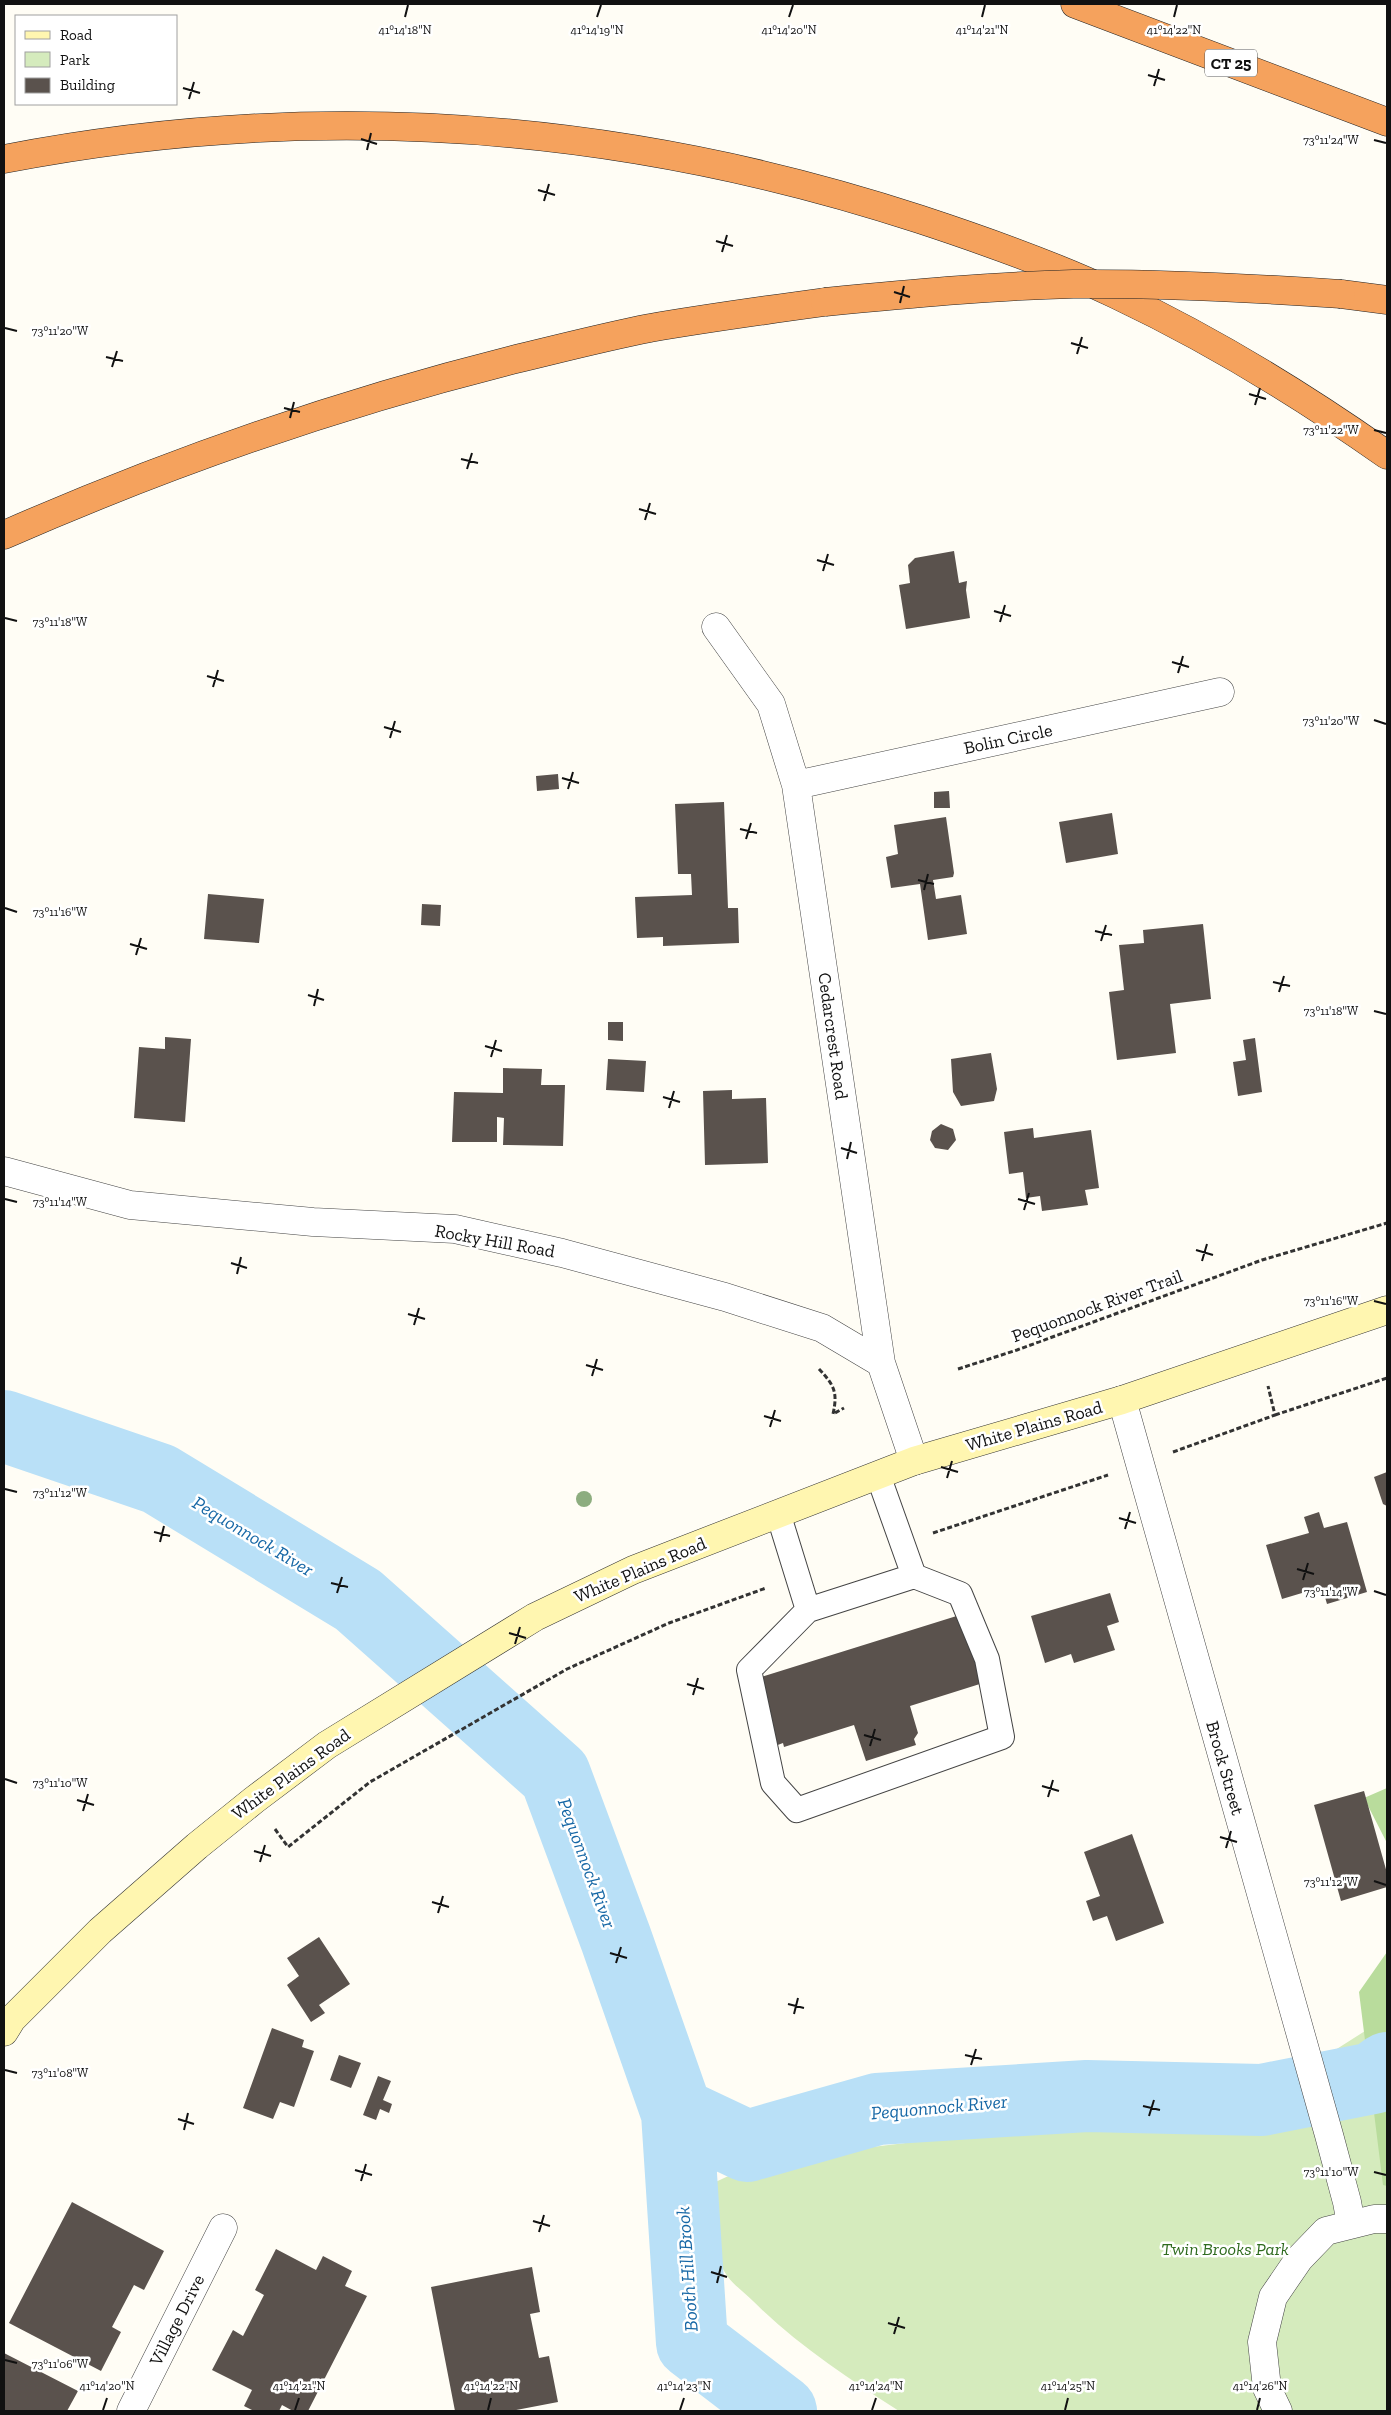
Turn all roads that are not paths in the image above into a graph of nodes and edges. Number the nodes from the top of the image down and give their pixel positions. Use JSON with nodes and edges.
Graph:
{"nodes":[{"id":1,"x":1076,"y":4,"type":"edge"},
{"id":2,"x":1387,"y":122,"type":"edge"},
{"id":3,"x":4,"y":159,"type":"edge"},
{"id":4,"x":1387,"y":300,"type":"edge"},
{"id":5,"x":1387,"y":455,"type":"edge"},
{"id":6,"x":4,"y":535,"type":"edge"},
{"id":7,"x":716,"y":626,"type":"dead end"},
{"id":8,"x":1220,"y":692,"type":"dead end"},
{"id":9,"x":796,"y":785,"type":"junction"},
{"id":10,"x":4,"y":1171,"type":"edge"},
{"id":11,"x":1387,"y":1310,"type":"edge"},
{"id":12,"x":881,"y":1363,"type":"junction"},
{"id":13,"x":1122,"y":1400,"type":"junction"},
{"id":14,"x":914,"y":1461,"type":"junction"},
{"id":15,"x":878,"y":1475,"type":"junction"},
{"id":16,"x":778,"y":1513,"type":"junction"},
{"id":17,"x":914,"y":1576,"type":"junction"},
{"id":18,"x":808,"y":1610,"type":"junction"},
{"id":19,"x":4,"y":2032,"type":"edge"},
{"id":20,"x":1387,"y":2219,"type":"edge"},
{"id":21,"x":1351,"y":2224,"type":"junction"},
{"id":22,"x":223,"y":2228,"type":"dead end"},
{"id":23,"x":131,"y":2411,"type":"edge"},
{"id":24,"x":1278,"y":2411,"type":"edge"}],
"edges":[{"from":1,"to":2,"type":"highway","number":"CT 25"},
{"from":3,"to":5,"type":"highway"},
{"from":4,"to":6,"type":"highway","bridge":true},
{"from":7,"to":9,"type":"street","name":"Cedarcrest Road"},
{"from":8,"to":9,"type":"street","name":"Bolin Circle"},
{"from":9,"to":12,"type":"street","name":"Cedarcrest Road"},
{"from":10,"to":12,"type":"street","name":"Rocky Hill Road"},
{"from":11,"to":13,"type":"main road","name":"White Plains Road"},
{"from":12,"to":14,"type":"street","name":"Cedarcrest Road"},
{"from":13,"to":14,"type":"main road","name":"White Plains Road"},
{"from":13,"to":21,"type":"street","name":"Brock Street"},
{"from":14,"to":15,"type":"main road","name":"White Plains Road"},
{"from":15,"to":16,"type":"main road","name":"White Plains Road"},
{"from":15,"to":17,"type":"lane"},
{"from":16,"to":18,"type":"lane"},
{"from":16,"to":19,"type":"main road","name":"White Plains Road"},
{"from":17,"to":18,"type":"lane"},
{"from":17,"to":18,"type":"lane"},
{"from":20,"to":21,"type":"street"},
{"from":21,"to":24,"type":"street"},
{"from":22,"to":23,"type":"street","name":"Village Drive"}]}
